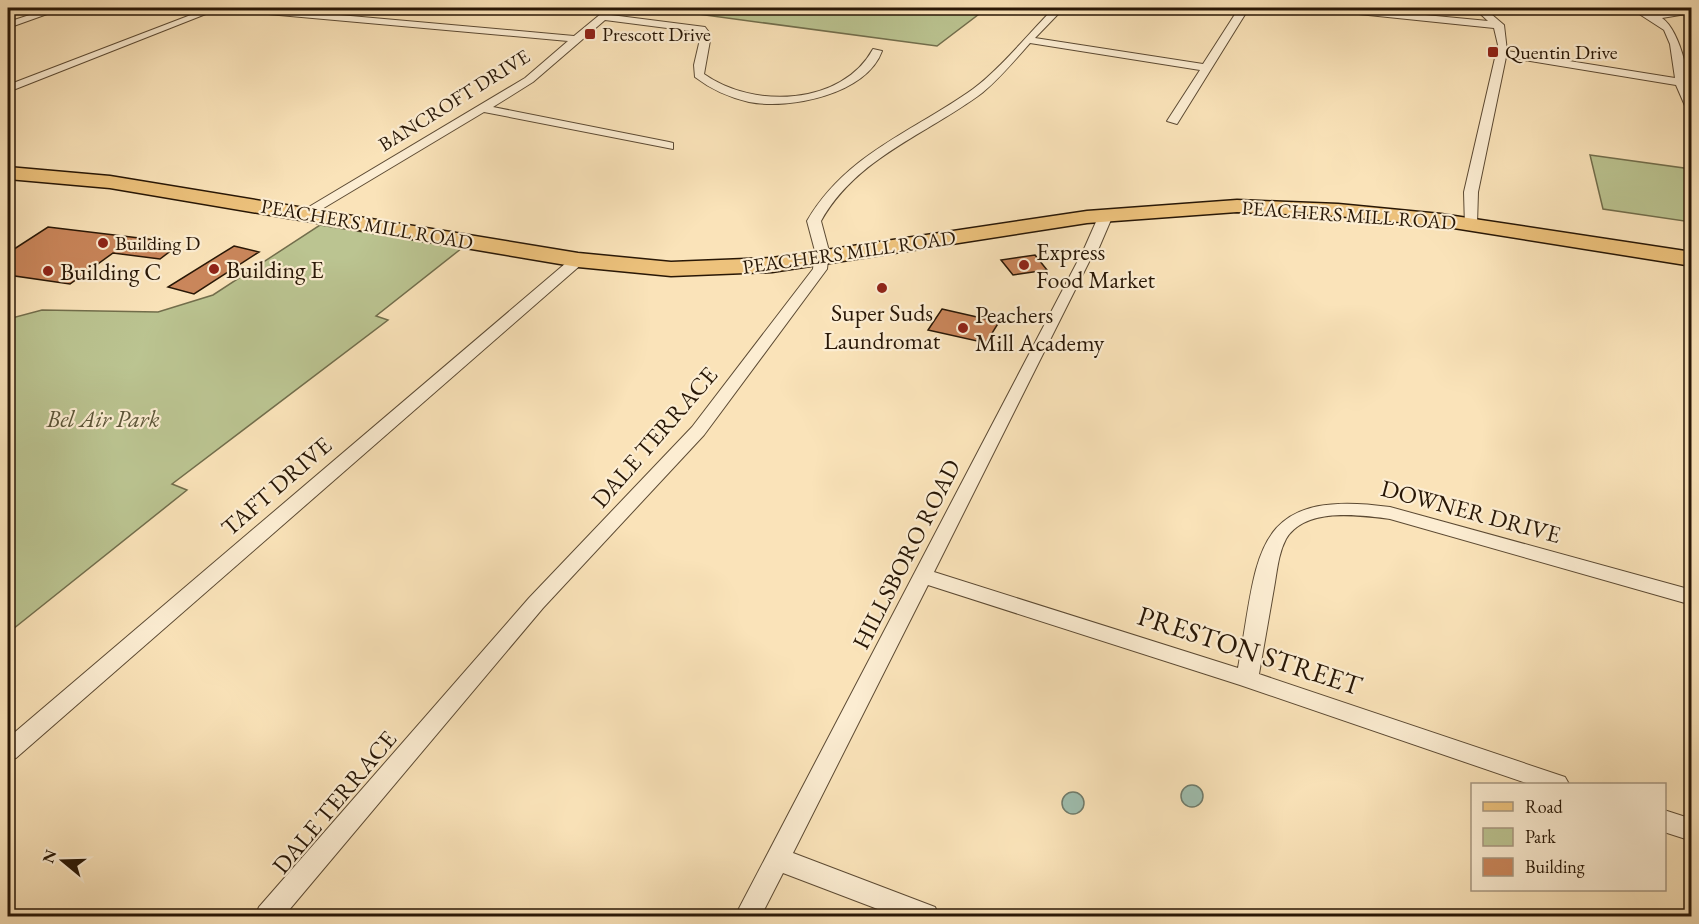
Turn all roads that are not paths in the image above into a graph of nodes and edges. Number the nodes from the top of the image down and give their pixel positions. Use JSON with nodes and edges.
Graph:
{"nodes":[{"id":1,"x":57,"y":8,"type":"edge"},
{"id":2,"x":216,"y":8,"type":"edge"},
{"id":3,"x":234,"y":8,"type":"edge"},
{"id":4,"x":613,"y":8,"type":"edge"},
{"id":5,"x":1244,"y":8,"type":"edge"},
{"id":6,"x":1479,"y":8,"type":"edge"},
{"id":7,"x":1635,"y":8,"type":"edge"},
{"id":8,"x":1054,"y":9,"type":"edge"},
{"id":9,"x":1692,"y":10,"type":"edge"},
{"id":10,"x":1352,"y":11,"type":"dead end"},
{"id":11,"x":1655,"y":16,"type":"junction"},
{"id":12,"x":602,"y":17,"type":"junction"},
{"id":13,"x":8,"y":25,"type":"edge"},
{"id":14,"x":1499,"y":25,"type":"junction"},
{"id":15,"x":576,"y":39,"type":"junction"},
{"id":16,"x":1028,"y":40,"type":"junction"},
{"id":17,"x":877,"y":51,"type":"dead end"},
{"id":18,"x":1502,"y":53,"type":"junction"},
{"id":19,"x":1207,"y":68,"type":"junction"},
{"id":20,"x":1681,"y":82,"type":"junction"},
{"id":21,"x":8,"y":89,"type":"edge"},
{"id":22,"x":482,"y":108,"type":"junction"},
{"id":23,"x":1692,"y":108,"type":"edge"},
{"id":24,"x":1173,"y":121,"type":"dead end"},
{"id":25,"x":669,"y":146,"type":"dead end"},
{"id":26,"x":8,"y":172,"type":"edge"},
{"id":27,"x":307,"y":214,"type":"junction"},
{"id":28,"x":1106,"y":214,"type":"junction"},
{"id":29,"x":1470,"y":224,"type":"junction"},
{"id":30,"x":824,"y":259,"type":"junction"},
{"id":31,"x":578,"y":260,"type":"junction"},
{"id":32,"x":1692,"y":260,"type":"edge"},
{"id":33,"x":924,"y":576,"type":"junction"},
{"id":34,"x":1692,"y":598,"type":"edge"},
{"id":35,"x":1247,"y":679,"type":"junction"},
{"id":36,"x":8,"y":751,"type":"edge"},
{"id":37,"x":1554,"y":783,"type":"edge"},
{"id":38,"x":1666,"y":821,"type":"edge"},
{"id":39,"x":1692,"y":830,"type":"edge"},
{"id":40,"x":778,"y":859,"type":"junction"},
{"id":41,"x":268,"y":916,"type":"edge"},
{"id":42,"x":748,"y":916,"type":"edge"},
{"id":43,"x":926,"y":916,"type":"edge"}],
"edges":[{"from":1,"to":13,"type":"street"},
{"from":2,"to":21,"type":"street"},
{"from":3,"to":15,"type":"street"},
{"from":4,"to":12,"type":"street","name":"BANCROFT DRIVE"},
{"from":5,"to":19,"type":"street"},
{"from":6,"to":14,"type":"street"},
{"from":7,"to":11,"type":"street"},
{"from":8,"to":16,"type":"street"},
{"from":9,"to":11,"type":"street"},
{"from":10,"to":14,"type":"street"},
{"from":11,"to":20,"type":"street"},
{"from":12,"to":15,"type":"street","name":"BANCROFT DRIVE"},
{"from":12,"to":17,"type":"street"},
{"from":14,"to":18,"type":"street"},
{"from":15,"to":22,"type":"street","name":"BANCROFT DRIVE"},
{"from":16,"to":19,"type":"street"},
{"from":16,"to":30,"type":"street"},
{"from":18,"to":20,"type":"street"},
{"from":18,"to":29,"type":"street"},
{"from":19,"to":24,"type":"street"},
{"from":20,"to":23,"type":"street"},
{"from":22,"to":25,"type":"street"},
{"from":22,"to":27,"type":"street","name":"BANCROFT DRIVE"},
{"from":26,"to":27,"type":"main road","name":"PEACHERS MILL ROAD"},
{"from":27,"to":31,"type":"main road","name":"PEACHERS MILL ROAD"},
{"from":28,"to":29,"type":"main road","name":"PEACHERS MILL ROAD"},
{"from":28,"to":30,"type":"main road","name":"PEACHERS MILL ROAD"},
{"from":28,"to":33,"type":"street","name":"HILLSBORO ROAD"},
{"from":29,"to":32,"type":"main road","name":"PEACHERS MILL ROAD"},
{"from":30,"to":31,"type":"main road","name":"PEACHERS MILL ROAD"},
{"from":30,"to":41,"type":"street","name":"DALE TERRACE"},
{"from":31,"to":36,"type":"street","name":"TAFT DRIVE"},
{"from":33,"to":35,"type":"street","name":"PRESTON STREET"},
{"from":33,"to":40,"type":"street","name":"HILLSBORO ROAD"},
{"from":34,"to":35,"type":"street","name":"DOWNER DRIVE"},
{"from":35,"to":37,"type":"street","name":"PRESTON STREET"},
{"from":38,"to":39,"type":"street"},
{"from":40,"to":42,"type":"street","name":"HILLSBORO ROAD"},
{"from":40,"to":43,"type":"street"}]}
